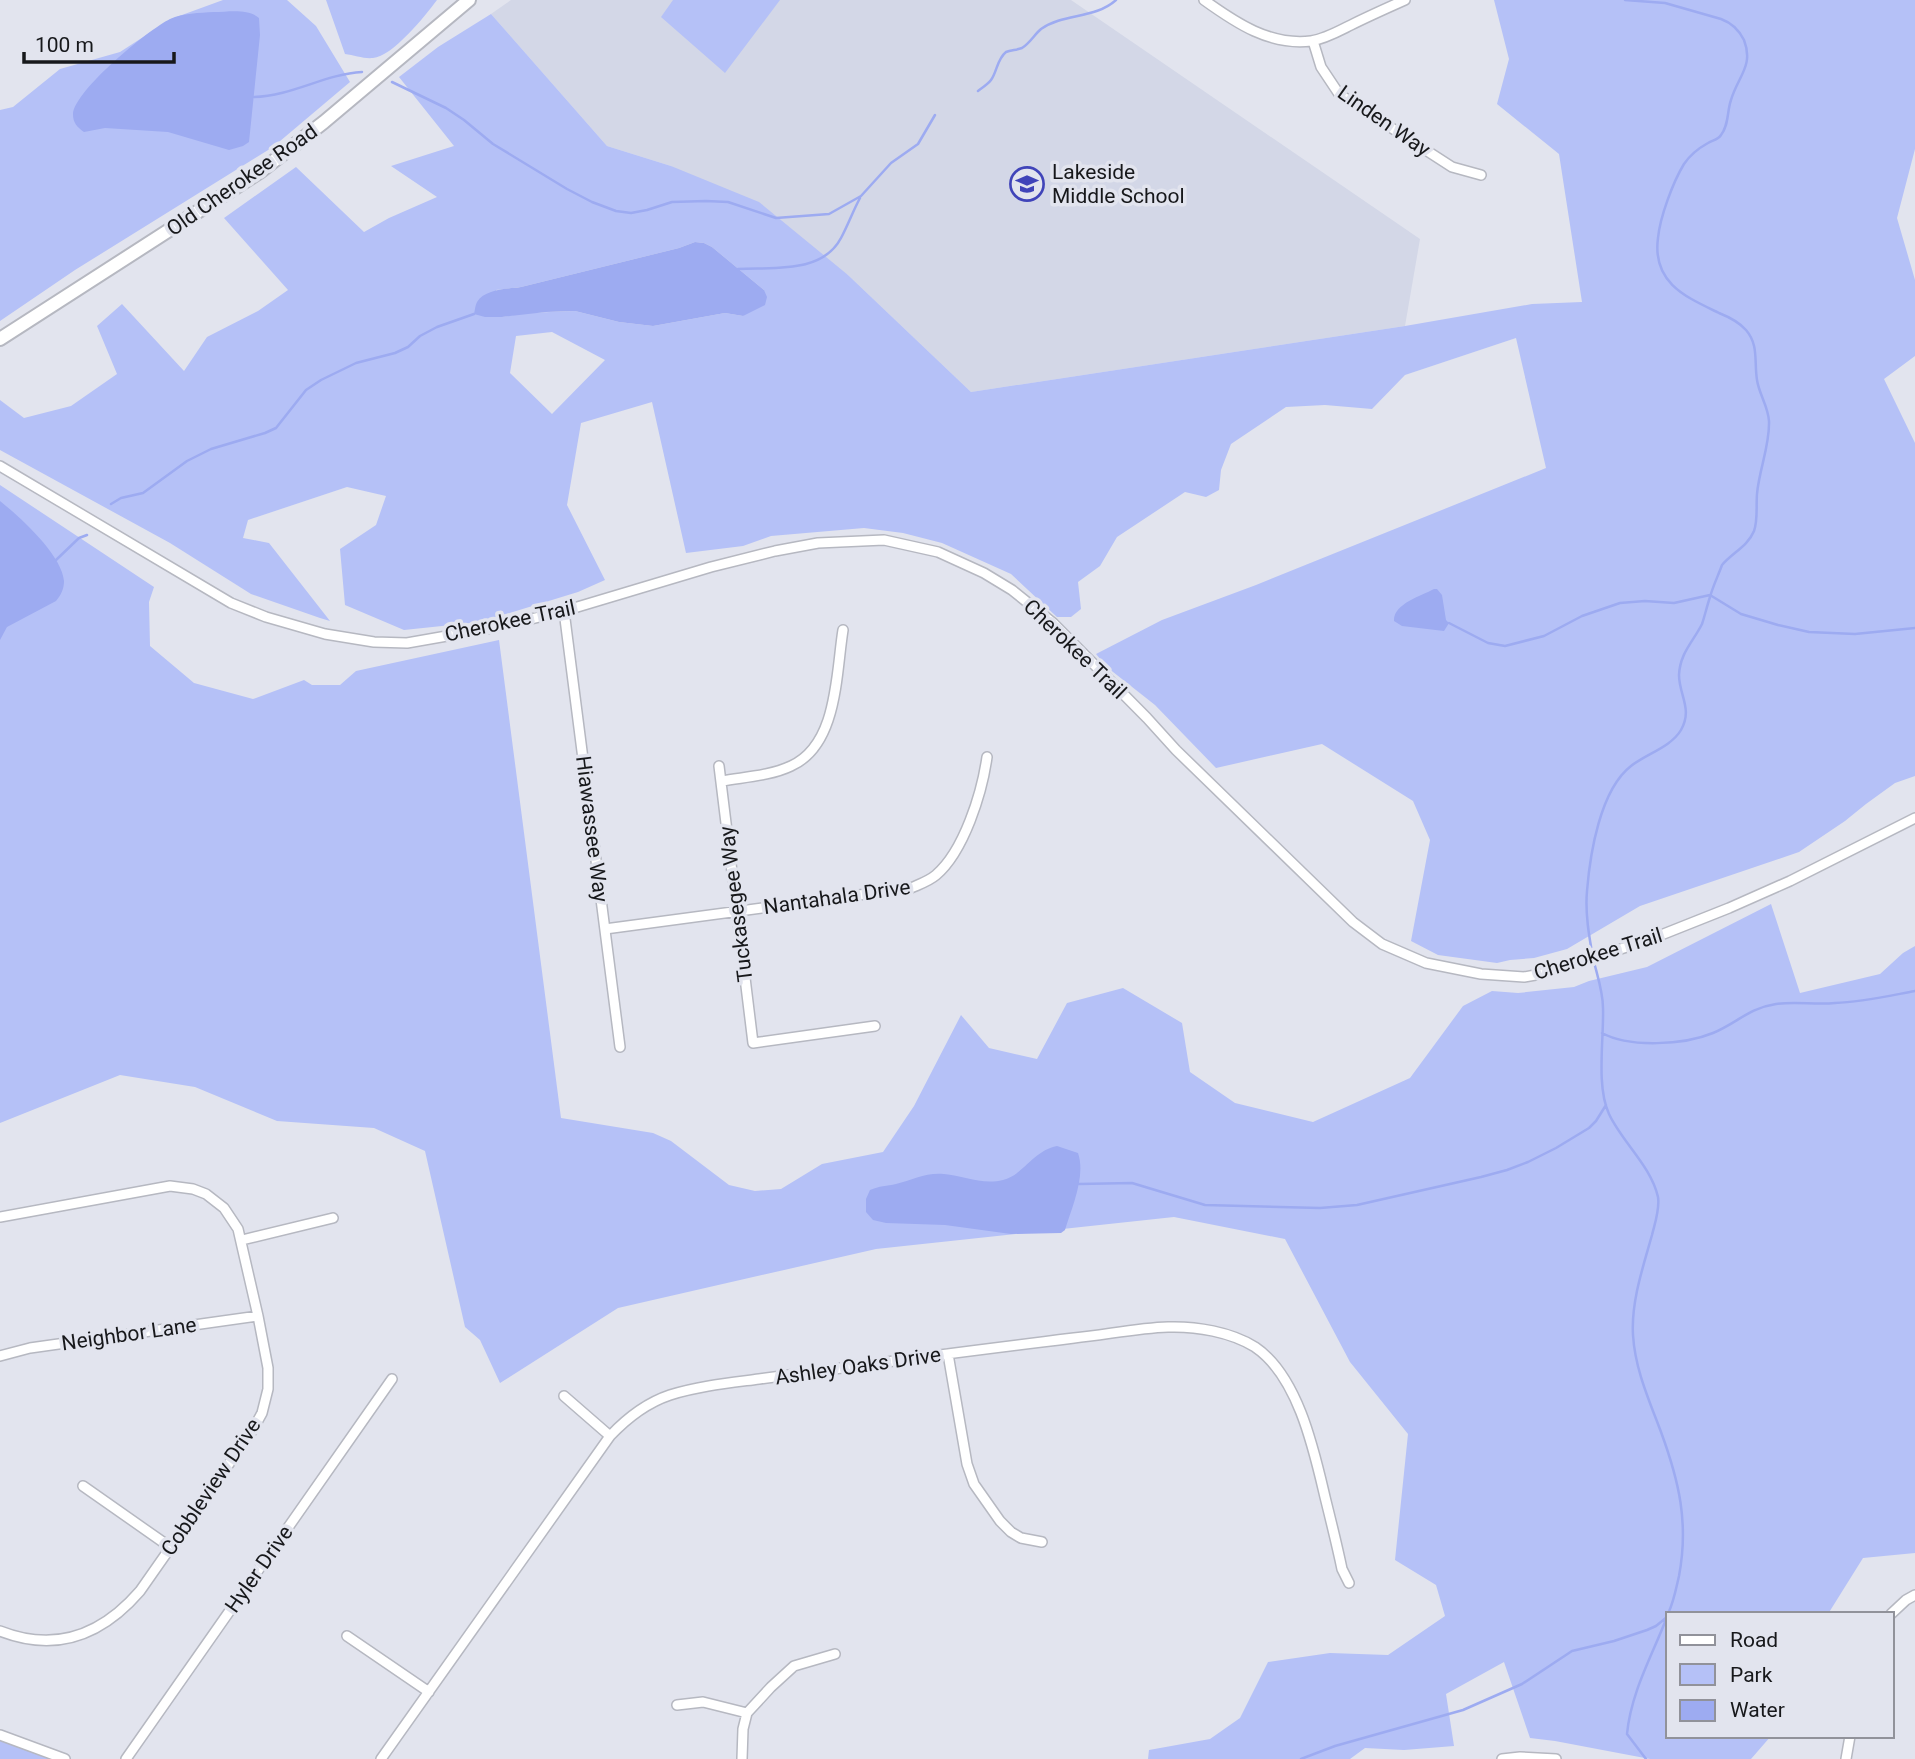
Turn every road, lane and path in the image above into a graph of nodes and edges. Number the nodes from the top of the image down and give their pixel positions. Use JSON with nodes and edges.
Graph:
{"nodes":[{"id":1,"x":469,"y":0,"type":"edge"},
{"id":2,"x":1204,"y":0,"type":"edge"},
{"id":3,"x":1405,"y":0,"type":"edge"},
{"id":4,"x":1312,"y":41,"type":"junction"},
{"id":5,"x":1481,"y":176,"type":"dead end"},
{"id":6,"x":0,"y":339,"type":"edge"},
{"id":7,"x":0,"y":466,"type":"edge"},
{"id":8,"x":564,"y":611,"type":"junction"},
{"id":9,"x":843,"y":630,"type":"dead end"},
{"id":10,"x":988,"y":757,"type":"dead end"},
{"id":11,"x":719,"y":766,"type":"dead end"},
{"id":12,"x":722,"y":781,"type":"junction"},
{"id":13,"x":1915,"y":818,"type":"edge"},
{"id":14,"x":738,"y":911,"type":"junction"},
{"id":15,"x":605,"y":929,"type":"junction"},
{"id":16,"x":875,"y":1026,"type":"dead end"},
{"id":17,"x":620,"y":1047,"type":"dead end"},
{"id":18,"x":0,"y":1217,"type":"edge"},
{"id":19,"x":333,"y":1218,"type":"dead end"},
{"id":20,"x":242,"y":1240,"type":"junction"},
{"id":21,"x":258,"y":1316,"type":"junction"},
{"id":22,"x":948,"y":1353,"type":"junction"},
{"id":23,"x":0,"y":1356,"type":"edge"},
{"id":24,"x":392,"y":1379,"type":"dead end"},
{"id":25,"x":564,"y":1396,"type":"dead end"},
{"id":26,"x":610,"y":1436,"type":"junction"},
{"id":27,"x":83,"y":1486,"type":"dead end"},
{"id":28,"x":1042,"y":1542,"type":"dead end"},
{"id":29,"x":170,"y":1548,"type":"junction"},
{"id":30,"x":1349,"y":1583,"type":"dead end"},
{"id":31,"x":1915,"y":1595,"type":"edge"},
{"id":32,"x":1893,"y":1612,"type":"edge"},
{"id":33,"x":0,"y":1631,"type":"edge"},
{"id":34,"x":347,"y":1636,"type":"dead end"},
{"id":35,"x":835,"y":1654,"type":"dead end"},
{"id":36,"x":429,"y":1692,"type":"junction"},
{"id":37,"x":677,"y":1705,"type":"dead end"},
{"id":38,"x":747,"y":1713,"type":"junction"},
{"id":39,"x":0,"y":1735,"type":"edge"},
{"id":40,"x":1850,"y":1738,"type":"edge"},
{"id":41,"x":65,"y":1759,"type":"edge"},
{"id":42,"x":126,"y":1759,"type":"edge"},
{"id":43,"x":381,"y":1759,"type":"edge"},
{"id":44,"x":742,"y":1759,"type":"edge"},
{"id":45,"x":1502,"y":1759,"type":"edge"},
{"id":46,"x":1556,"y":1759,"type":"edge"},
{"id":47,"x":1846,"y":1759,"type":"edge"}],
"edges":[{"from":1,"to":6,"type":"street","name":"Old Cherokee Road"},
{"from":2,"to":4,"type":"street"},
{"from":3,"to":4,"type":"street"},
{"from":4,"to":5,"type":"street","name":"Linden Way"},
{"from":7,"to":8,"type":"street","name":"Cherokee Trail"},
{"from":8,"to":13,"type":"street","name":"Cherokee Trail"},
{"from":8,"to":15,"type":"street","name":"Hiawassee Way"},
{"from":9,"to":12,"type":"street"},
{"from":10,"to":14,"type":"street","name":"Nantahala Drive"},
{"from":11,"to":12,"type":"street","name":"Tuckasegee Way"},
{"from":12,"to":14,"type":"street","name":"Tuckasegee Way"},
{"from":14,"to":15,"type":"street","name":"Nantahala Drive"},
{"from":14,"to":16,"type":"street","name":"Tuckasegee Way"},
{"from":15,"to":17,"type":"street","name":"Hiawassee Way"},
{"from":18,"to":20,"type":"street","name":"Cobbleview Drive"},
{"from":19,"to":20,"type":"street"},
{"from":20,"to":21,"type":"street","name":"Cobbleview Drive"},
{"from":21,"to":23,"type":"street","name":"Neighbor Lane"},
{"from":21,"to":29,"type":"street","name":"Cobbleview Drive"},
{"from":22,"to":26,"type":"street","name":"Ashley Oaks Drive"},
{"from":22,"to":28,"type":"street"},
{"from":22,"to":30,"type":"street","name":"Ashley Oaks Drive"},
{"from":24,"to":42,"type":"street","name":"Hyler Drive"},
{"from":25,"to":26,"type":"street"},
{"from":26,"to":36,"type":"street","name":"Ashley Oaks Drive"},
{"from":27,"to":29,"type":"street"},
{"from":29,"to":33,"type":"street","name":"Cobbleview Drive"},
{"from":31,"to":32,"type":"street"},
{"from":34,"to":36,"type":"street"},
{"from":35,"to":38,"type":"street"},
{"from":36,"to":43,"type":"street","name":"Ashley Oaks Drive"},
{"from":37,"to":38,"type":"street"},
{"from":38,"to":44,"type":"street"},
{"from":39,"to":41,"type":"street"},
{"from":40,"to":47,"type":"street"},
{"from":45,"to":46,"type":"street"}]}
